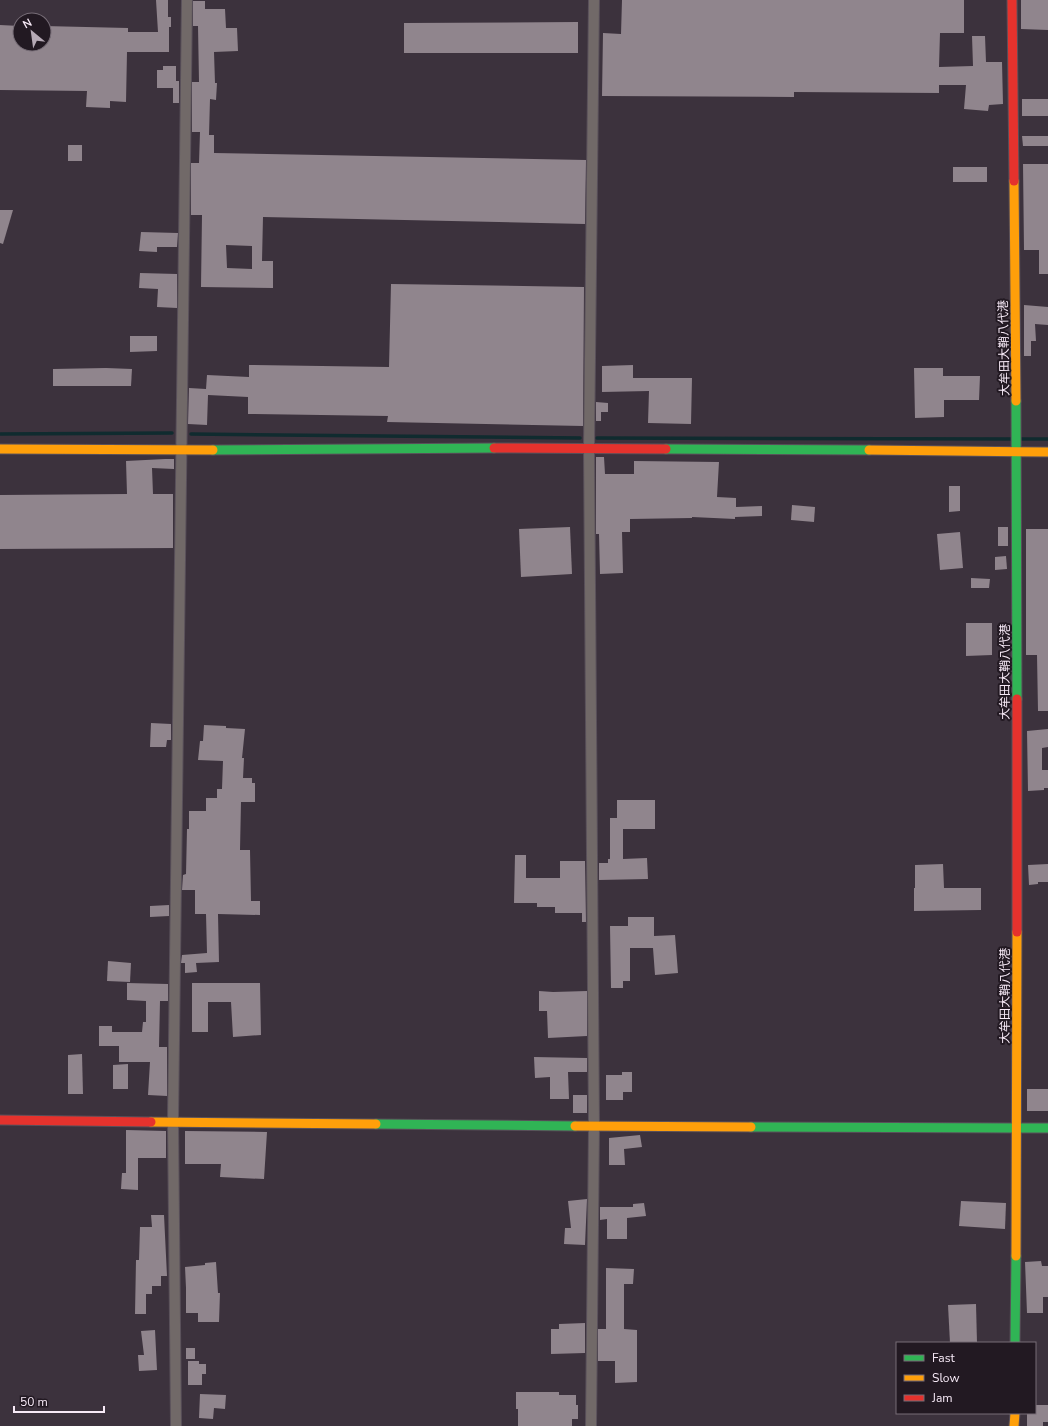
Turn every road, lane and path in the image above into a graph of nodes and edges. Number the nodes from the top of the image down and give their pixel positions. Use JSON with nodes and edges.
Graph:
{"nodes":[{"id":1,"x":187,"y":0,"type":"edge"},
{"id":2,"x":594,"y":0,"type":"edge"},
{"id":3,"x":1012,"y":0,"type":"edge"},
{"id":4,"x":589,"y":448,"type":"junction"},
{"id":5,"x":0,"y":449,"type":"edge"},
{"id":6,"x":182,"y":450,"type":"junction"},
{"id":7,"x":1017,"y":452,"type":"junction"},
{"id":8,"x":1048,"y":452,"type":"edge"},
{"id":9,"x":0,"y":1120,"type":"edge"},
{"id":10,"x":173,"y":1121,"type":"junction"},
{"id":11,"x":594,"y":1126,"type":"junction"},
{"id":12,"x":1018,"y":1128,"type":"junction"},
{"id":13,"x":1048,"y":1128,"type":"edge"},
{"id":14,"x":1015,"y":1342,"type":"edge"},
{"id":15,"x":1014,"y":1414,"type":"edge"},
{"id":16,"x":176,"y":1426,"type":"edge"},
{"id":17,"x":592,"y":1426,"type":"edge"},
{"id":18,"x":1014,"y":1426,"type":"edge"}],
"edges":[{"from":1,"to":6,"type":"street"},
{"from":2,"to":4,"type":"street"},
{"from":3,"to":7,"type":"street","name":"大牟田大鞘八代港"},
{"from":4,"to":6,"type":"street"},
{"from":4,"to":7,"type":"street"},
{"from":4,"to":11,"type":"street"},
{"from":5,"to":6,"type":"street"},
{"from":6,"to":10,"type":"street"},
{"from":7,"to":8,"type":"street"},
{"from":7,"to":12,"type":"street","name":"大牟田大鞘八代港"},
{"from":9,"to":10,"type":"street"},
{"from":10,"to":11,"type":"street"},
{"from":10,"to":16,"type":"street"},
{"from":11,"to":12,"type":"street"},
{"from":11,"to":17,"type":"street"},
{"from":12,"to":13,"type":"street"},
{"from":12,"to":14,"type":"street","name":"大牟田大鞘八代港"},
{"from":15,"to":18,"type":"street"}]}
